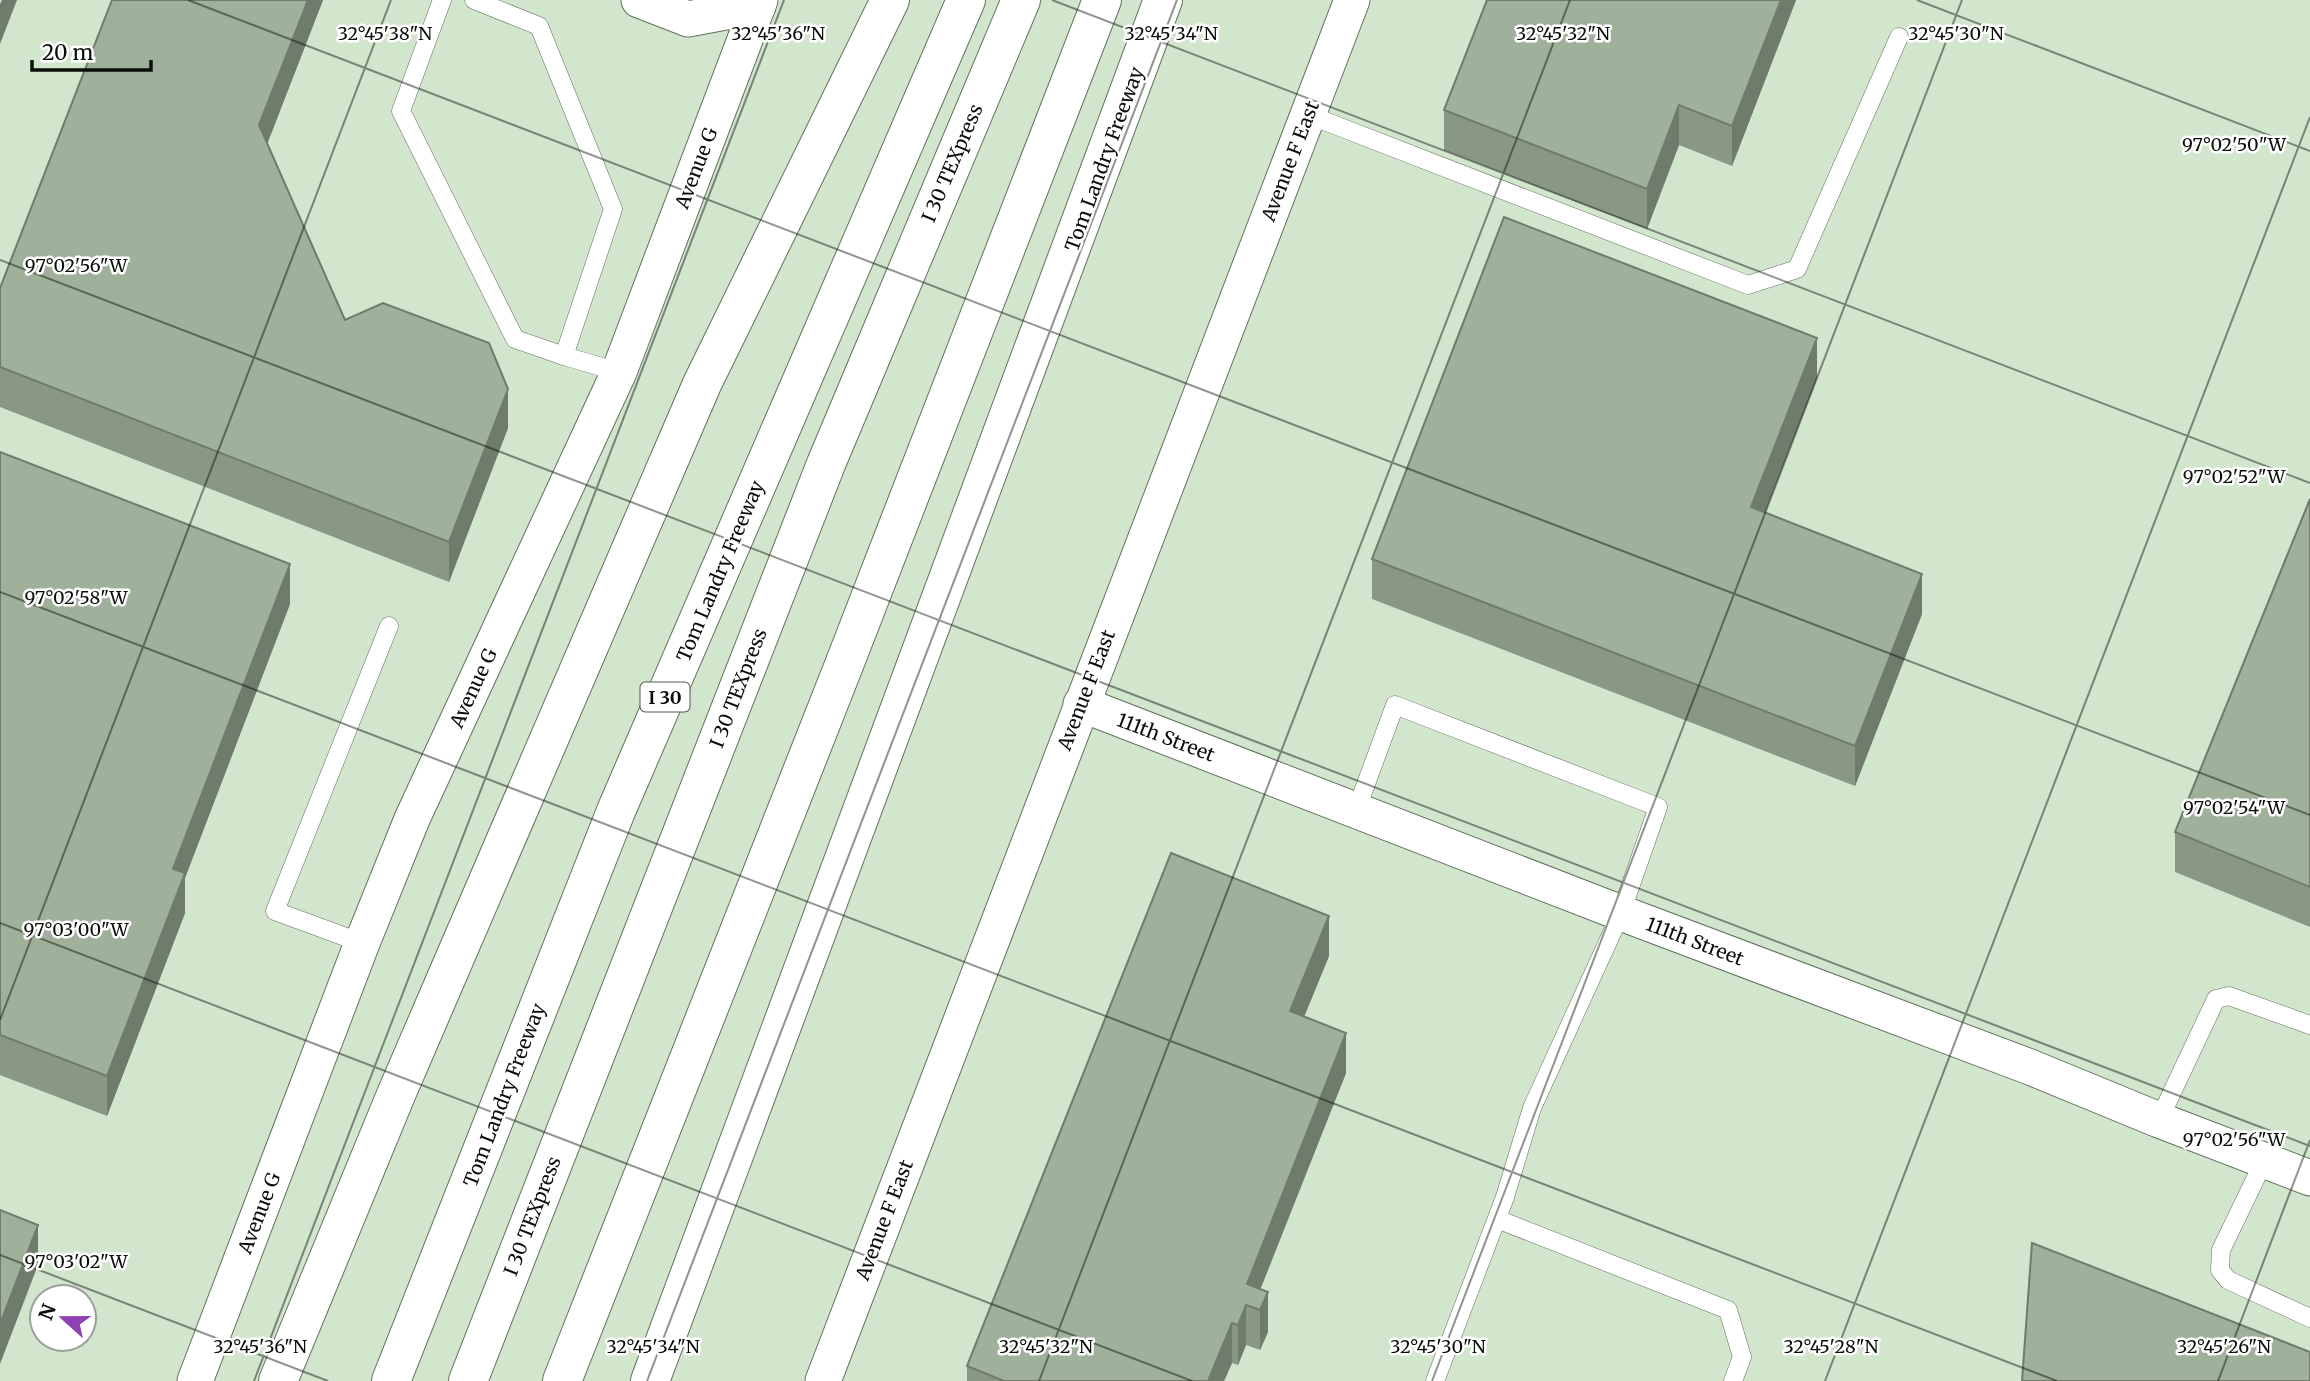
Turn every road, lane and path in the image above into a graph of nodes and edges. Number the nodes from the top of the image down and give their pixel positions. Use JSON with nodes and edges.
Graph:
{"nodes":[{"id":1,"x":442,"y":0,"type":"edge"},
{"id":2,"x":474,"y":0,"type":"edge"},
{"id":3,"x":639,"y":0,"type":"edge"},
{"id":4,"x":890,"y":0,"type":"edge"},
{"id":5,"x":1021,"y":0,"type":"edge"},
{"id":6,"x":1102,"y":0,"type":"edge"},
{"id":7,"x":1163,"y":0,"type":"edge"},
{"id":8,"x":1352,"y":0,"type":"edge"},
{"id":9,"x":757,"y":2,"type":"edge"},
{"id":10,"x":962,"y":10,"type":"edge"},
{"id":11,"x":1899,"y":37,"type":"dead end"},
{"id":12,"x":1308,"y":115,"type":"junction"},
{"id":13,"x":564,"y":356,"type":"junction"},
{"id":14,"x":619,"y":372,"type":"junction"},
{"id":15,"x":826,"y":464,"type":"junction"},
{"id":16,"x":389,"y":626,"type":"dead end"},
{"id":17,"x":1081,"y":704,"type":"junction"},
{"id":18,"x":1356,"y":811,"type":"junction"},
{"id":19,"x":1621,"y":913,"type":"junction"},
{"id":20,"x":362,"y":943,"type":"junction"},
{"id":21,"x":2310,"y":1025,"type":"edge"},
{"id":22,"x":2159,"y":1120,"type":"junction"},
{"id":23,"x":2264,"y":1161,"type":"junction"},
{"id":24,"x":2310,"y":1178,"type":"edge"},
{"id":25,"x":1497,"y":1219,"type":"junction"},
{"id":26,"x":680,"y":1303,"type":"junction"},
{"id":27,"x":2310,"y":1318,"type":"edge"},
{"id":28,"x":195,"y":1381,"type":"edge"},
{"id":29,"x":278,"y":1381,"type":"edge"},
{"id":30,"x":391,"y":1381,"type":"edge"},
{"id":31,"x":468,"y":1381,"type":"edge"},
{"id":32,"x":562,"y":1381,"type":"edge"},
{"id":33,"x":650,"y":1381,"type":"edge"},
{"id":34,"x":668,"y":1381,"type":"edge"},
{"id":35,"x":823,"y":1381,"type":"edge"},
{"id":36,"x":1435,"y":1381,"type":"edge"},
{"id":37,"x":1732,"y":1381,"type":"edge"}],
"edges":[{"from":1,"to":13,"type":"lane"},
{"from":2,"to":13,"type":"lane"},
{"from":3,"to":9,"type":"street"},
{"from":4,"to":29,"type":"highway"},
{"from":5,"to":15,"type":"highway","name":"I 30 TEXpress"},
{"from":6,"to":32,"type":"highway"},
{"from":7,"to":26,"type":"highway","name":"Tom Landry Freeway"},
{"from":8,"to":12,"type":"street","name":"Avenue F East"},
{"from":9,"to":14,"type":"street","name":"Avenue G"},
{"from":10,"to":15,"type":"highway"},
{"from":10,"to":30,"type":"highway","name":"Tom Landry Freeway","number":"I 30"},
{"from":11,"to":12,"type":"lane"},
{"from":12,"to":17,"type":"street","name":"Avenue F East"},
{"from":13,"to":14,"type":"lane"},
{"from":14,"to":20,"type":"street","name":"Avenue G"},
{"from":15,"to":31,"type":"highway","name":"I 30 TEXpress"},
{"from":16,"to":20,"type":"lane"},
{"from":17,"to":18,"type":"street","name":"111th Street"},
{"from":17,"to":35,"type":"street","name":"Avenue F East"},
{"from":18,"to":19,"type":"street","name":"111th Street"},
{"from":18,"to":19,"type":"lane"},
{"from":19,"to":22,"type":"street","name":"111th Street"},
{"from":19,"to":25,"type":"lane"},
{"from":20,"to":28,"type":"street","name":"Avenue G"},
{"from":21,"to":22,"type":"lane"},
{"from":22,"to":23,"type":"street","name":"111th Street"},
{"from":23,"to":24,"type":"street","name":"111th Street"},
{"from":23,"to":27,"type":"lane"},
{"from":25,"to":36,"type":"lane"},
{"from":25,"to":37,"type":"lane"},
{"from":26,"to":33,"type":"highway","name":"Tom Landry Freeway"},
{"from":26,"to":34,"type":"highway"}]}
